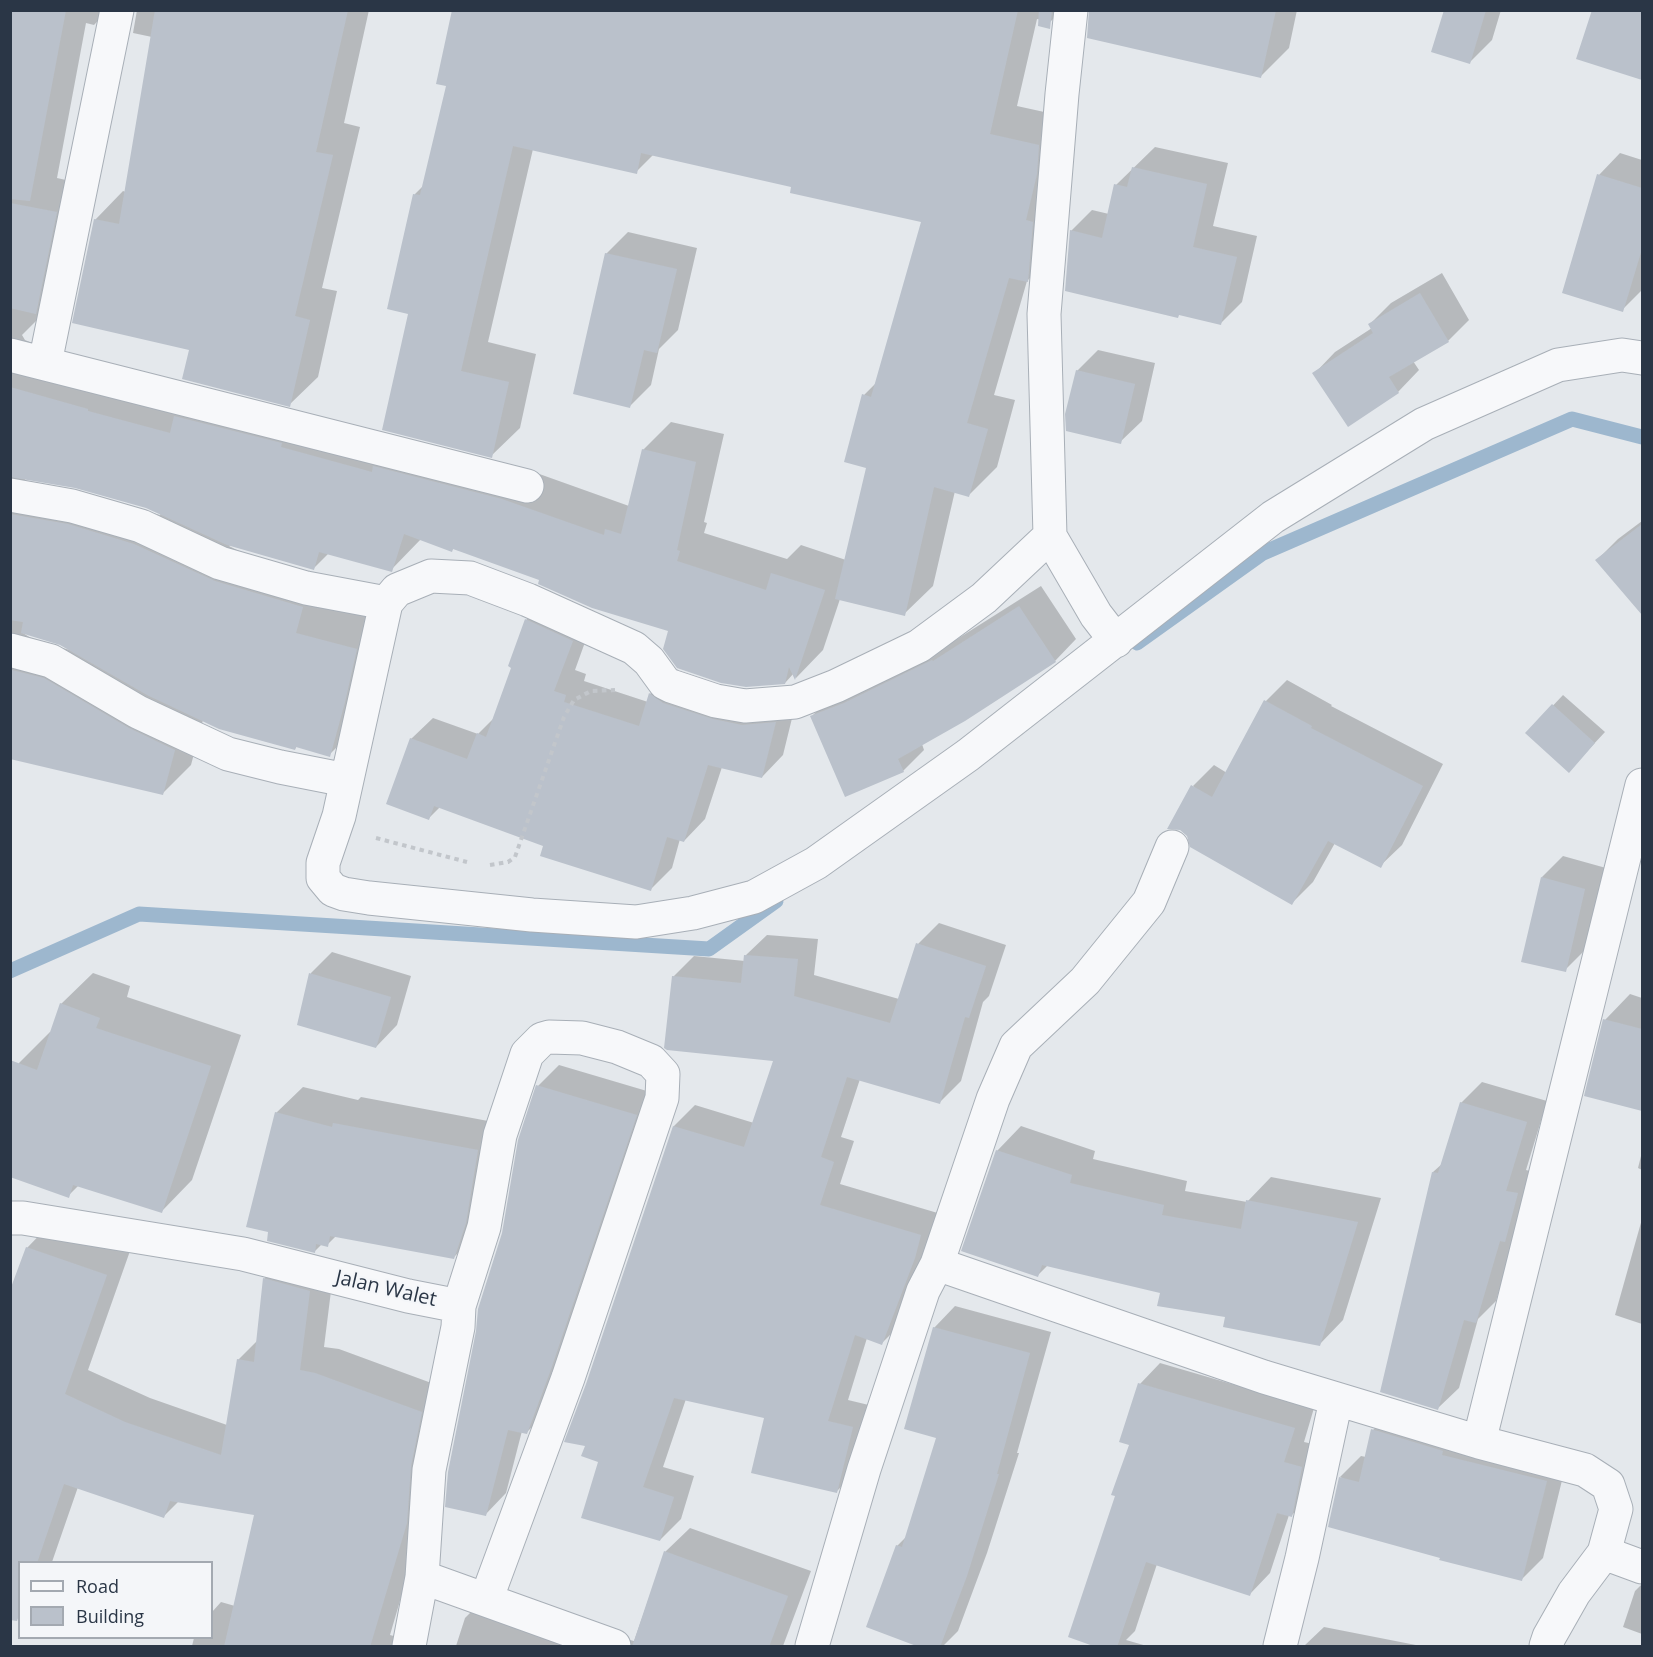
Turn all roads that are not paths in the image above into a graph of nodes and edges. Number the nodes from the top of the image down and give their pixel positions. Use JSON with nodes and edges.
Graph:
{"nodes":[{"id":1,"x":117,"y":10,"type":"edge"},
{"id":2,"x":1071,"y":10,"type":"edge"},
{"id":3,"x":10,"y":355,"type":"edge"},
{"id":4,"x":1642,"y":358,"type":"edge"},
{"id":5,"x":45,"y":363,"type":"junction"},
{"id":6,"x":527,"y":486,"type":"dead end"},
{"id":7,"x":10,"y":495,"type":"edge"},
{"id":8,"x":1050,"y":536,"type":"junction"},
{"id":9,"x":386,"y":603,"type":"junction"},
{"id":10,"x":1116,"y":641,"type":"junction"},
{"id":11,"x":10,"y":650,"type":"edge"},
{"id":12,"x":346,"y":780,"type":"junction"},
{"id":13,"x":1642,"y":785,"type":"edge"},
{"id":14,"x":1172,"y":847,"type":"dead end"},
{"id":15,"x":10,"y":1218,"type":"edge"},
{"id":16,"x":937,"y":1264,"type":"junction"},
{"id":17,"x":459,"y":1306,"type":"junction"},
{"id":18,"x":1336,"y":1400,"type":"junction"},
{"id":19,"x":1479,"y":1442,"type":"junction"},
{"id":20,"x":1604,"y":1552,"type":"junction"},
{"id":21,"x":1642,"y":1567,"type":"edge"},
{"id":22,"x":422,"y":1577,"type":"junction"},
{"id":23,"x":486,"y":1600,"type":"junction"},
{"id":24,"x":409,"y":1647,"type":"edge"},
{"id":25,"x":614,"y":1647,"type":"edge"},
{"id":26,"x":812,"y":1647,"type":"edge"},
{"id":27,"x":1280,"y":1647,"type":"edge"},
{"id":28,"x":1546,"y":1647,"type":"edge"}],
"edges":[{"from":1,"to":5,"type":"street"},
{"from":2,"to":8,"type":"street"},
{"from":3,"to":5,"type":"street"},
{"from":4,"to":10,"type":"street"},
{"from":5,"to":6,"type":"street"},
{"from":7,"to":9,"type":"street"},
{"from":8,"to":9,"type":"street"},
{"from":8,"to":10,"type":"street"},
{"from":9,"to":12,"type":"street"},
{"from":10,"to":12,"type":"street"},
{"from":11,"to":12,"type":"street"},
{"from":13,"to":19,"type":"street"},
{"from":14,"to":16,"type":"street"},
{"from":15,"to":17,"type":"street","name":"Jalan Walet"},
{"from":16,"to":18,"type":"street"},
{"from":16,"to":26,"type":"street"},
{"from":17,"to":22,"type":"street","name":"Jalan Walet"},
{"from":17,"to":23,"type":"street"},
{"from":18,"to":19,"type":"street"},
{"from":18,"to":27,"type":"street"},
{"from":19,"to":20,"type":"street"},
{"from":20,"to":21,"type":"street"},
{"from":20,"to":28,"type":"street"},
{"from":22,"to":23,"type":"street"},
{"from":22,"to":24,"type":"street","name":"Jalan Walet"},
{"from":23,"to":25,"type":"street"}]}
